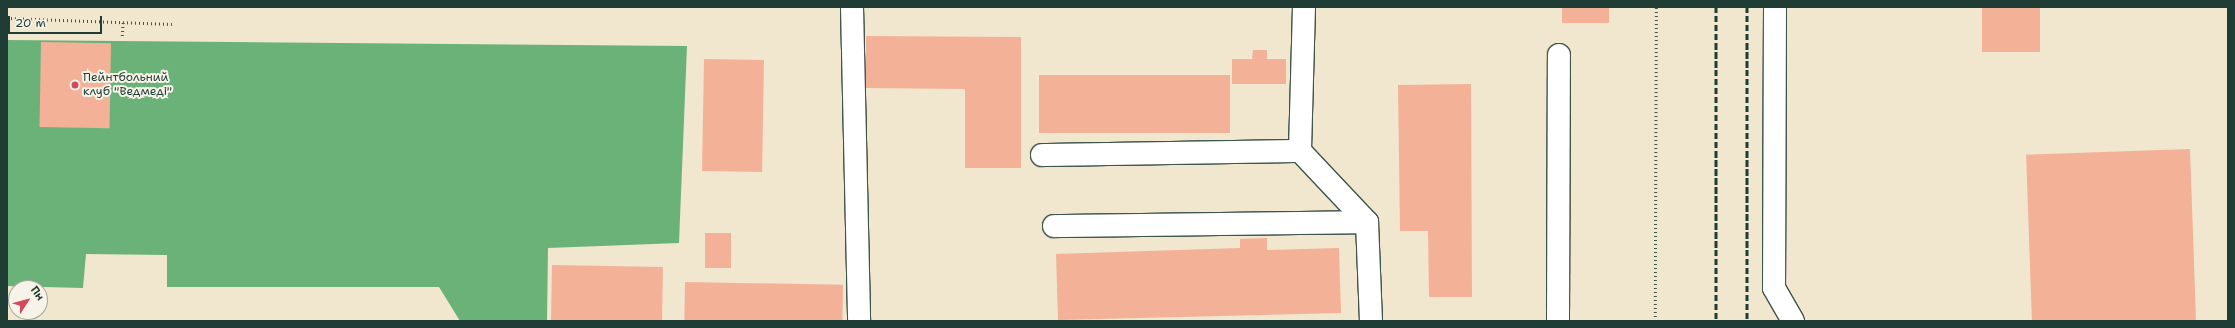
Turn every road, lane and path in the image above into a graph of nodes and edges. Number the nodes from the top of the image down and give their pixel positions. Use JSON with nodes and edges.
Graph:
{"nodes":[{"id":1,"x":852,"y":7,"type":"edge"},
{"id":2,"x":1304,"y":7,"type":"edge"},
{"id":3,"x":1656,"y":7,"type":"edge"},
{"id":4,"x":1775,"y":7,"type":"edge"},
{"id":5,"x":7,"y":18,"type":"edge"},
{"id":6,"x":123,"y":22,"type":"junction"},
{"id":7,"x":172,"y":24,"type":"dead end"},
{"id":8,"x":122,"y":36,"type":"dead end"},
{"id":9,"x":1559,"y":55,"type":"dead end"},
{"id":10,"x":1300,"y":151,"type":"junction"},
{"id":11,"x":1042,"y":155,"type":"dead end"},
{"id":12,"x":1368,"y":222,"type":"junction"},
{"id":13,"x":1054,"y":226,"type":"dead end"},
{"id":14,"x":859,"y":321,"type":"edge"},
{"id":15,"x":1371,"y":321,"type":"edge"},
{"id":16,"x":1558,"y":321,"type":"edge"},
{"id":17,"x":1655,"y":321,"type":"edge"},
{"id":18,"x":1793,"y":321,"type":"edge"}],
"edges":[{"from":1,"to":14,"type":"lane"},
{"from":2,"to":10,"type":"lane"},
{"from":3,"to":17,"type":"path"},
{"from":4,"to":18,"type":"lane"},
{"from":5,"to":6,"type":"path"},
{"from":6,"to":7,"type":"path"},
{"from":6,"to":8,"type":"path"},
{"from":9,"to":16,"type":"lane"},
{"from":10,"to":11,"type":"lane"},
{"from":10,"to":12,"type":"lane"},
{"from":12,"to":13,"type":"lane"},
{"from":12,"to":15,"type":"lane"}]}
